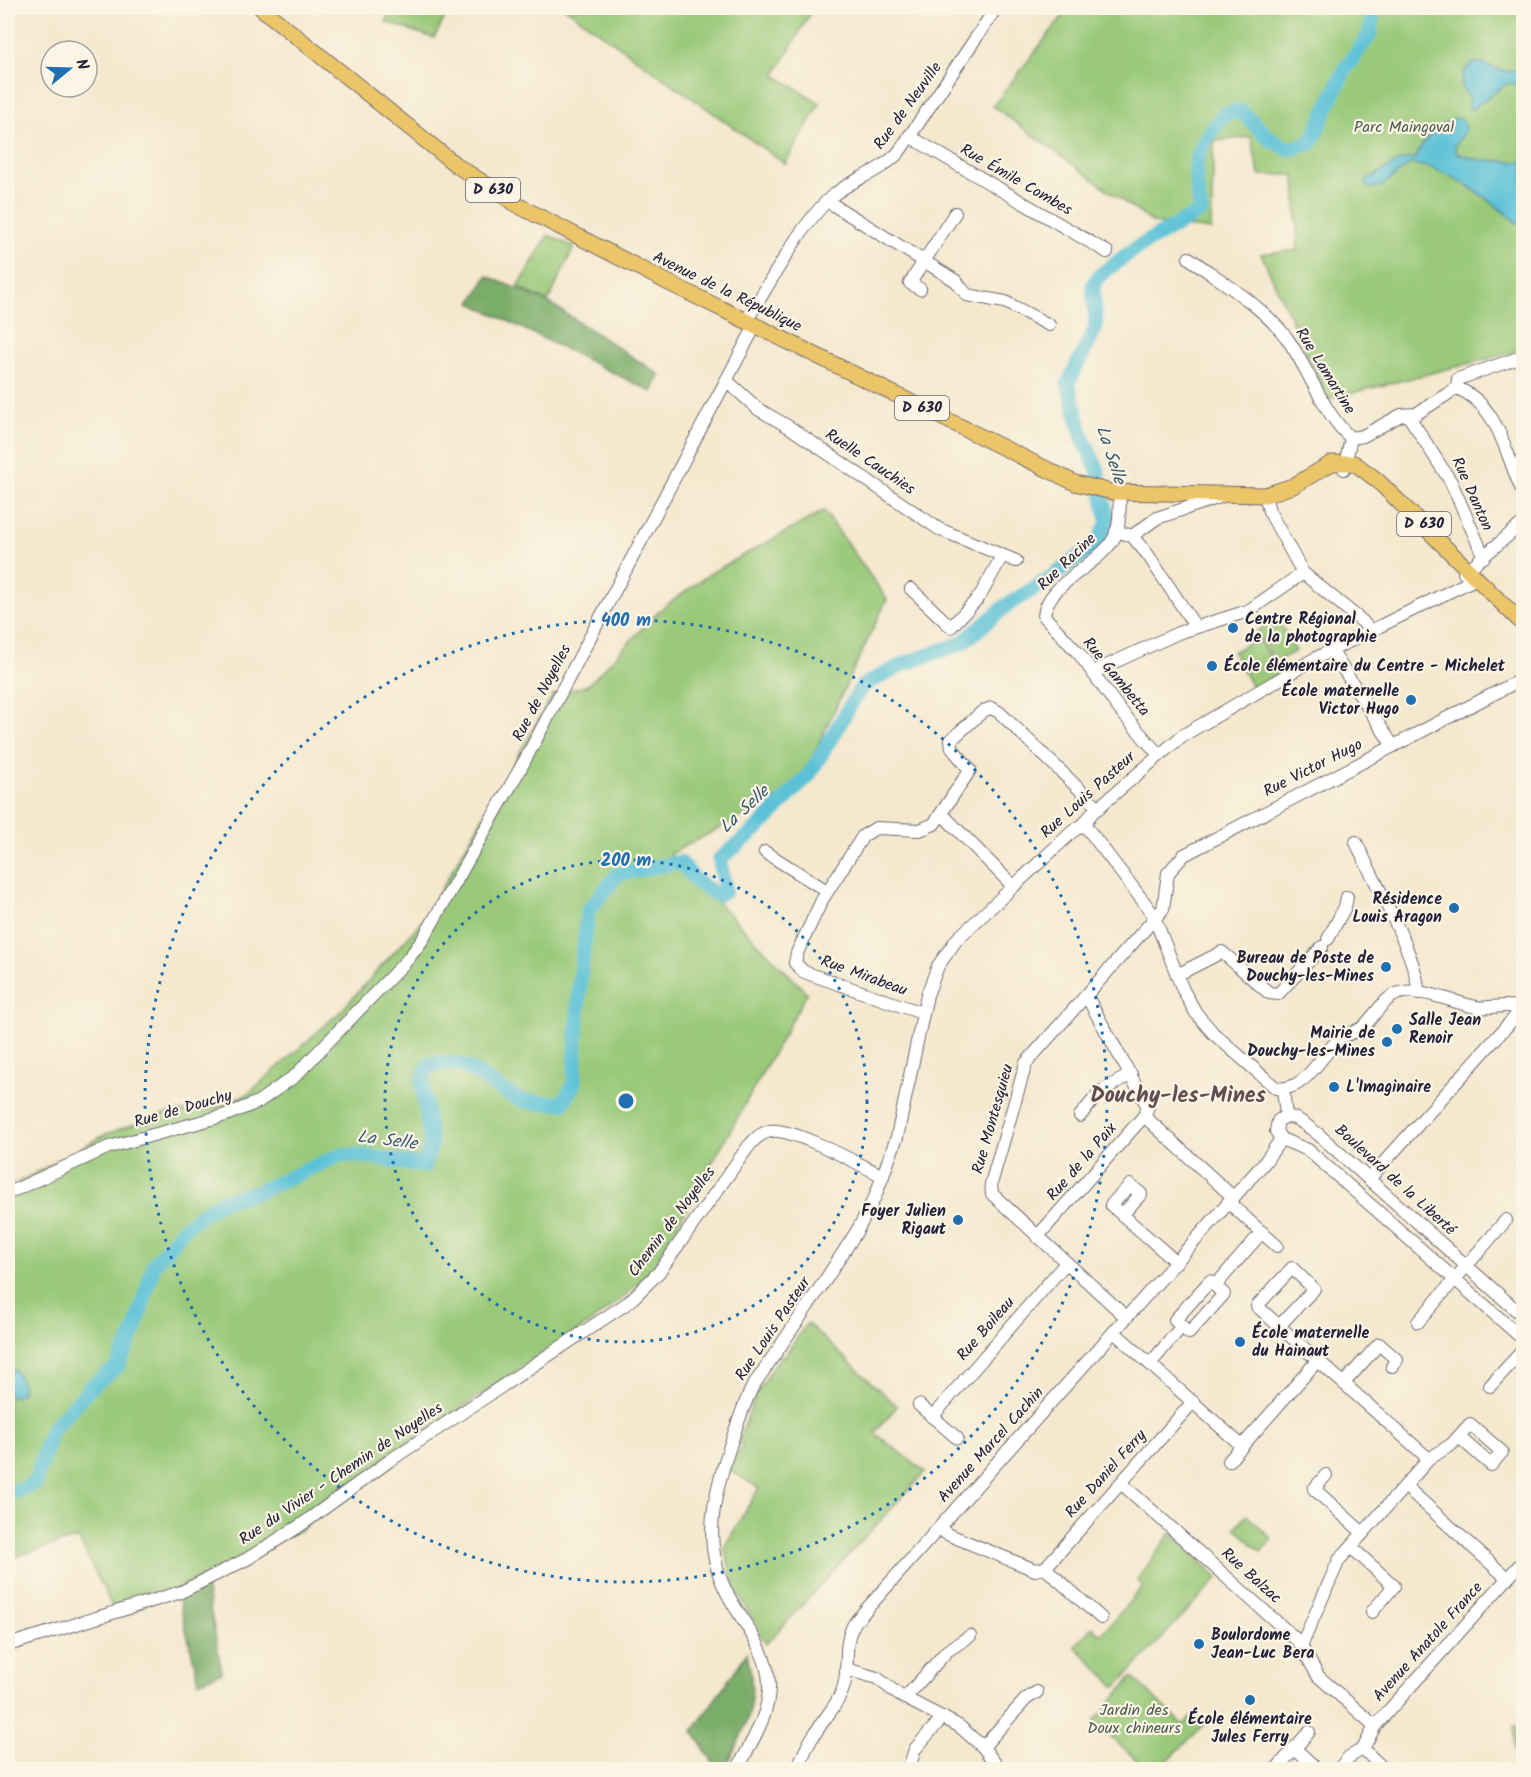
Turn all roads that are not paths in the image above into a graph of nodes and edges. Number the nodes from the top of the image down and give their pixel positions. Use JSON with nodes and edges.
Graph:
{"nodes":[{"id":1,"x":261,"y":8,"type":"edge"},
{"id":2,"x":996,"y":8,"type":"edge"},
{"id":3,"x":909,"y":136,"type":"junction"},
{"id":4,"x":827,"y":201,"type":"junction"},
{"id":5,"x":955,"y":213,"type":"dead end"},
{"id":6,"x":1107,"y":252,"type":"dead end"},
{"id":7,"x":1189,"y":258,"type":"dead end"},
{"id":8,"x":924,"y":261,"type":"junction"},
{"id":9,"x":920,"y":289,"type":"dead end"},
{"id":10,"x":751,"y":323,"type":"junction"},
{"id":11,"x":1049,"y":325,"type":"dead end"},
{"id":12,"x":1524,"y":356,"type":"edge"},
{"id":13,"x":727,"y":381,"type":"junction"},
{"id":14,"x":1457,"y":388,"type":"junction"},
{"id":15,"x":1408,"y":415,"type":"junction"},
{"id":16,"x":1351,"y":438,"type":"junction"},
{"id":17,"x":1344,"y":465,"type":"junction"},
{"id":18,"x":1116,"y":492,"type":"junction"},
{"id":19,"x":1524,"y":494,"type":"edge"},
{"id":20,"x":1226,"y":495,"type":"junction"},
{"id":21,"x":1265,"y":495,"type":"junction"},
{"id":22,"x":1524,"y":522,"type":"edge"},
{"id":23,"x":1116,"y":531,"type":"junction"},
{"id":24,"x":1132,"y":536,"type":"junction"},
{"id":25,"x":1002,"y":556,"type":"junction"},
{"id":26,"x":1484,"y":557,"type":"junction"},
{"id":27,"x":1016,"y":561,"type":"dead end"},
{"id":28,"x":1303,"y":573,"type":"junction"},
{"id":29,"x":1470,"y":575,"type":"junction"},
{"id":30,"x":911,"y":589,"type":"dead end"},
{"id":31,"x":1046,"y":621,"type":"joint"},
{"id":32,"x":1524,"y":625,"type":"edge"},
{"id":33,"x":1195,"y":626,"type":"junction"},
{"id":34,"x":1370,"y":631,"type":"junction"},
{"id":35,"x":1524,"y":635,"type":"edge"},
{"id":36,"x":1331,"y":650,"type":"junction"},
{"id":37,"x":1093,"y":672,"type":"junction"},
{"id":38,"x":1524,"y":678,"type":"edge"},
{"id":39,"x":1393,"y":746,"type":"junction"},
{"id":40,"x":1159,"y":755,"type":"junction"},
{"id":41,"x":1099,"y":808,"type":"junction"},
{"id":42,"x":943,"y":815,"type":"junction"},
{"id":43,"x":1083,"y":824,"type":"junction"},
{"id":44,"x":1356,"y":842,"type":"dead end"},
{"id":45,"x":765,"y":852,"type":"dead end"},
{"id":46,"x":1012,"y":885,"type":"junction"},
{"id":47,"x":827,"y":891,"type":"junction"},
{"id":48,"x":1347,"y":897,"type":"dead end"},
{"id":49,"x":1155,"y":918,"type":"junction"},
{"id":50,"x":1177,"y":975,"type":"junction"},
{"id":51,"x":1418,"y":993,"type":"junction"},
{"id":52,"x":1086,"y":995,"type":"junction"},
{"id":53,"x":1522,"y":1009,"type":"edge"},
{"id":54,"x":922,"y":1013,"type":"junction"},
{"id":55,"x":346,"y":1024,"type":"joint"},
{"id":56,"x":1131,"y":1074,"type":"junction"},
{"id":57,"x":1283,"y":1089,"type":"junction"},
{"id":58,"x":1080,"y":1116,"type":"dead end"},
{"id":59,"x":1144,"y":1116,"type":"junction"},
{"id":60,"x":1286,"y":1116,"type":"junction"},
{"id":61,"x":1300,"y":1122,"type":"junction"},
{"id":62,"x":1286,"y":1140,"type":"junction"},
{"id":63,"x":883,"y":1176,"type":"junction"},
{"id":64,"x":1369,"y":1179,"type":"junction"},
{"id":65,"x":8,"y":1193,"type":"edge"},
{"id":66,"x":1231,"y":1200,"type":"junction"},
{"id":67,"x":1122,"y":1215,"type":"dead end"},
{"id":68,"x":1506,"y":1220,"type":"dead end"},
{"id":69,"x":1262,"y":1233,"type":"junction"},
{"id":70,"x":1037,"y":1238,"type":"junction"},
{"id":71,"x":1277,"y":1246,"type":"dead end"},
{"id":72,"x":1176,"y":1262,"type":"junction"},
{"id":73,"x":1066,"y":1263,"type":"junction"},
{"id":74,"x":1466,"y":1266,"type":"junction"},
{"id":75,"x":1455,"y":1279,"type":"junction"},
{"id":76,"x":1215,"y":1286,"type":"junction"},
{"id":77,"x":1126,"y":1317,"type":"junction"},
{"id":78,"x":1524,"y":1317,"type":"edge"},
{"id":79,"x":608,"y":1318,"type":"joint"},
{"id":80,"x":1418,"y":1322,"type":"dead end"},
{"id":81,"x":1182,"y":1326,"type":"junction"},
{"id":82,"x":1280,"y":1326,"type":"junction"},
{"id":83,"x":1114,"y":1332,"type":"junction"},
{"id":84,"x":1524,"y":1340,"type":"edge"},
{"id":85,"x":1524,"y":1349,"type":"edge"},
{"id":86,"x":1318,"y":1360,"type":"junction"},
{"id":87,"x":1150,"y":1364,"type":"junction"},
{"id":88,"x":1392,"y":1366,"type":"dead end"},
{"id":89,"x":1344,"y":1383,"type":"junction"},
{"id":90,"x":1491,"y":1386,"type":"dead end"},
{"id":91,"x":1193,"y":1402,"type":"junction"},
{"id":92,"x":919,"y":1405,"type":"dead end"},
{"id":93,"x":932,"y":1417,"type":"junction"},
{"id":94,"x":1459,"y":1437,"type":"dead end"},
{"id":95,"x":957,"y":1438,"type":"dead end"},
{"id":96,"x":1242,"y":1446,"type":"junction"},
{"id":97,"x":1429,"y":1459,"type":"junction"},
{"id":98,"x":1229,"y":1461,"type":"dead end"},
{"id":99,"x":1326,"y":1475,"type":"dead end"},
{"id":100,"x":1121,"y":1483,"type":"junction"},
{"id":101,"x":1405,"y":1486,"type":"junction"},
{"id":102,"x":939,"y":1527,"type":"junction"},
{"id":103,"x":1363,"y":1533,"type":"junction"},
{"id":104,"x":1351,"y":1547,"type":"junction"},
{"id":105,"x":1524,"y":1560,"type":"edge"},
{"id":106,"x":1045,"y":1568,"type":"junction"},
{"id":107,"x":1507,"y":1578,"type":"junction"},
{"id":108,"x":1372,"y":1612,"type":"dead end"},
{"id":109,"x":1101,"y":1618,"type":"dead end"},
{"id":110,"x":970,"y":1636,"type":"dead end"},
{"id":111,"x":1302,"y":1644,"type":"junction"},
{"id":112,"x":8,"y":1645,"type":"edge"},
{"id":113,"x":846,"y":1669,"type":"junction"},
{"id":114,"x":1037,"y":1692,"type":"dead end"},
{"id":115,"x":905,"y":1698,"type":"junction"},
{"id":116,"x":943,"y":1717,"type":"junction"},
{"id":117,"x":1375,"y":1726,"type":"junction"},
{"id":118,"x":1309,"y":1732,"type":"dead end"},
{"id":119,"x":983,"y":1747,"type":"junction"},
{"id":120,"x":1294,"y":1749,"type":"junction"},
{"id":121,"x":1363,"y":1749,"type":"junction"},
{"id":122,"x":1278,"y":1767,"type":"dead end"},
{"id":123,"x":909,"y":1768,"type":"edge"},
{"id":124,"x":737,"y":1770,"type":"edge"},
{"id":125,"x":797,"y":1770,"type":"edge"},
{"id":126,"x":1000,"y":1770,"type":"edge"},
{"id":127,"x":1318,"y":1770,"type":"edge"},
{"id":128,"x":1338,"y":1770,"type":"edge"},
{"id":129,"x":1385,"y":1770,"type":"edge"}],
"edges":[{"from":1,"to":10,"type":"main road","name":"Avenue de la République","number":"D 630"},
{"from":2,"to":3,"type":"street","name":"Rue de Neuville"},
{"from":3,"to":4,"type":"street","name":"Rue de Neuville"},
{"from":3,"to":6,"type":"street","name":"Rue Émile Combes"},
{"from":4,"to":8,"type":"street"},
{"from":4,"to":10,"type":"street","name":"Rue de Neuville"},
{"from":5,"to":8,"type":"street"},
{"from":7,"to":16,"type":"street","name":"Rue Lamartine"},
{"from":8,"to":9,"type":"street"},
{"from":8,"to":11,"type":"street"},
{"from":10,"to":13,"type":"street","name":"Rue de Noyelles"},
{"from":10,"to":18,"type":"main road","name":"Avenue de la République","number":"D 630"},
{"from":12,"to":14,"type":"street"},
{"from":13,"to":25,"type":"street","name":"Ruelle Cauchies"},
{"from":13,"to":55,"type":"street","name":"Rue de Noyelles"},
{"from":14,"to":15,"type":"street"},
{"from":14,"to":19,"type":"street"},
{"from":15,"to":16,"type":"street"},
{"from":15,"to":26,"type":"street","name":"Rue Danton"},
{"from":16,"to":17,"type":"street","name":"Rue Lamartine"},
{"from":17,"to":21,"type":"main road","name":"Avenue de la République","number":"D 630"},
{"from":17,"to":29,"type":"main road","number":"D 630"},
{"from":18,"to":20,"type":"main road","name":"Avenue de la République","number":"D 630"},
{"from":18,"to":23,"type":"street","name":"Rue Racine"},
{"from":20,"to":21,"type":"main road","name":"Avenue de la République","number":"D 630"},
{"from":20,"to":24,"type":"street","name":"Avenue de la République"},
{"from":21,"to":28,"type":"street"},
{"from":22,"to":26,"type":"street","name":"Rue Louis Pasteur"},
{"from":23,"to":24,"type":"street"},
{"from":23,"to":31,"type":"street","name":"Rue Racine"},
{"from":24,"to":33,"type":"street"},
{"from":25,"to":27,"type":"street","name":"Ruelle Cauchies"},
{"from":25,"to":30,"type":"street"},
{"from":26,"to":29,"type":"street","name":"Rue Louis Pasteur"},
{"from":28,"to":33,"type":"street"},
{"from":28,"to":34,"type":"street"},
{"from":29,"to":32,"type":"main road","number":"D 630"},
{"from":29,"to":34,"type":"street","name":"Rue Louis Pasteur"},
{"from":29,"to":35,"type":"main road","number":"D 630"},
{"from":31,"to":37,"type":"street","name":"Rue Gambetta"},
{"from":33,"to":37,"type":"street"},
{"from":34,"to":36,"type":"street","name":"Rue Louis Pasteur"},
{"from":36,"to":39,"type":"street"},
{"from":36,"to":40,"type":"street","name":"Rue Louis Pasteur"},
{"from":37,"to":40,"type":"street","name":"Rue Gambetta"},
{"from":38,"to":39,"type":"street","name":"Rue Victor Hugo"},
{"from":39,"to":49,"type":"street","name":"Rue Victor Hugo"},
{"from":40,"to":41,"type":"street","name":"Rue Louis Pasteur"},
{"from":41,"to":42,"type":"street"},
{"from":41,"to":43,"type":"street","name":"Rue Louis Pasteur"},
{"from":42,"to":46,"type":"street"},
{"from":42,"to":47,"type":"street"},
{"from":43,"to":46,"type":"street","name":"Rue Louis Pasteur"},
{"from":43,"to":49,"type":"street"},
{"from":44,"to":51,"type":"street"},
{"from":45,"to":47,"type":"street"},
{"from":46,"to":54,"type":"street","name":"Rue Louis Pasteur"},
{"from":47,"to":54,"type":"street","name":"Rue Mirabeau"},
{"from":48,"to":50,"type":"street"},
{"from":49,"to":50,"type":"street"},
{"from":49,"to":52,"type":"street","name":"Rue Montesquieu"},
{"from":50,"to":57,"type":"street"},
{"from":51,"to":53,"type":"street"},
{"from":51,"to":57,"type":"street"},
{"from":52,"to":56,"type":"street"},
{"from":52,"to":70,"type":"street","name":"Rue Montesquieu"},
{"from":53,"to":64,"type":"street"},
{"from":54,"to":63,"type":"street","name":"Rue Louis Pasteur"},
{"from":55,"to":65,"type":"street","name":"Rue de Douchy"},
{"from":56,"to":58,"type":"street","name":"Rue de la Paix"},
{"from":56,"to":59,"type":"street"},
{"from":57,"to":60,"type":"street"},
{"from":59,"to":66,"type":"street"},
{"from":59,"to":70,"type":"street","name":"Rue de la Paix"},
{"from":60,"to":61,"type":"street"},
{"from":60,"to":62,"type":"street"},
{"from":61,"to":62,"type":"street"},
{"from":61,"to":64,"type":"street","name":"Boulevard de la Liberté"},
{"from":62,"to":66,"type":"street","name":"Avenue Marcel Cachin"},
{"from":62,"to":75,"type":"street","name":"Boulevard de la Liberté"},
{"from":63,"to":79,"type":"street","name":"Chemin de Noyelles"},
{"from":63,"to":124,"type":"street","name":"Rue Louis Pasteur"},
{"from":64,"to":74,"type":"street","name":"Boulevard de la Liberté"},
{"from":66,"to":69,"type":"street"},
{"from":66,"to":72,"type":"street","name":"Avenue Marcel Cachin"},
{"from":67,"to":72,"type":"street"},
{"from":68,"to":74,"type":"street"},
{"from":69,"to":71,"type":"street"},
{"from":69,"to":76,"type":"street"},
{"from":70,"to":73,"type":"street","name":"Rue Montesquieu"},
{"from":72,"to":77,"type":"street","name":"Avenue Marcel Cachin"},
{"from":73,"to":77,"type":"street","name":"Rue Montesquieu"},
{"from":73,"to":93,"type":"street","name":"Rue Boileau"},
{"from":74,"to":75,"type":"street"},
{"from":74,"to":78,"type":"street","name":"Boulevard de la Liberté"},
{"from":75,"to":80,"type":"street"},
{"from":75,"to":84,"type":"street","name":"Boulevard de la Liberté"},
{"from":76,"to":81,"type":"street"},
{"from":76,"to":81,"type":"street"},
{"from":77,"to":83,"type":"street","name":"Avenue Marcel Cachin"},
{"from":79,"to":112,"type":"street","name":"Rue du Vivier - Chemin de Noyelles"},
{"from":81,"to":87,"type":"street"},
{"from":82,"to":82,"type":"street"},
{"from":82,"to":86,"type":"street"},
{"from":83,"to":87,"type":"street"},
{"from":83,"to":102,"type":"street","name":"Avenue Marcel Cachin"},
{"from":85,"to":90,"type":"street"},
{"from":86,"to":89,"type":"street"},
{"from":86,"to":96,"type":"street"},
{"from":87,"to":91,"type":"street"},
{"from":88,"to":89,"type":"street"},
{"from":89,"to":97,"type":"street"},
{"from":91,"to":96,"type":"street"},
{"from":91,"to":100,"type":"street","name":"Rue Daniel Ferry"},
{"from":92,"to":93,"type":"street"},
{"from":93,"to":95,"type":"street"},
{"from":94,"to":97,"type":"street"},
{"from":96,"to":98,"type":"street"},
{"from":97,"to":101,"type":"street"},
{"from":99,"to":103,"type":"street"},
{"from":100,"to":106,"type":"street","name":"Rue Daniel Ferry"},
{"from":100,"to":111,"type":"street","name":"Rue Balzac"},
{"from":101,"to":103,"type":"street"},
{"from":101,"to":107,"type":"street"},
{"from":102,"to":106,"type":"street"},
{"from":102,"to":113,"type":"street","name":"Avenue Marcel Cachin"},
{"from":103,"to":104,"type":"street"},
{"from":104,"to":108,"type":"street"},
{"from":104,"to":111,"type":"street"},
{"from":105,"to":107,"type":"street","name":"Avenue Anatole France"},
{"from":106,"to":109,"type":"street"},
{"from":107,"to":117,"type":"street","name":"Avenue Anatole France"},
{"from":110,"to":115,"type":"street"},
{"from":111,"to":117,"type":"street","name":"Rue Balzac"},
{"from":113,"to":115,"type":"street"},
{"from":113,"to":125,"type":"street","name":"Avenue Marcel Cachin"},
{"from":114,"to":119,"type":"street"},
{"from":115,"to":116,"type":"street"},
{"from":116,"to":119,"type":"street"},
{"from":116,"to":123,"type":"street"},
{"from":117,"to":121,"type":"street","name":"Avenue Anatole France"},
{"from":118,"to":120,"type":"street"},
{"from":119,"to":126,"type":"street"},
{"from":120,"to":122,"type":"street"},
{"from":120,"to":127,"type":"street"},
{"from":121,"to":128,"type":"street","name":"Avenue Anatole France"},
{"from":121,"to":129,"type":"street"}]}
